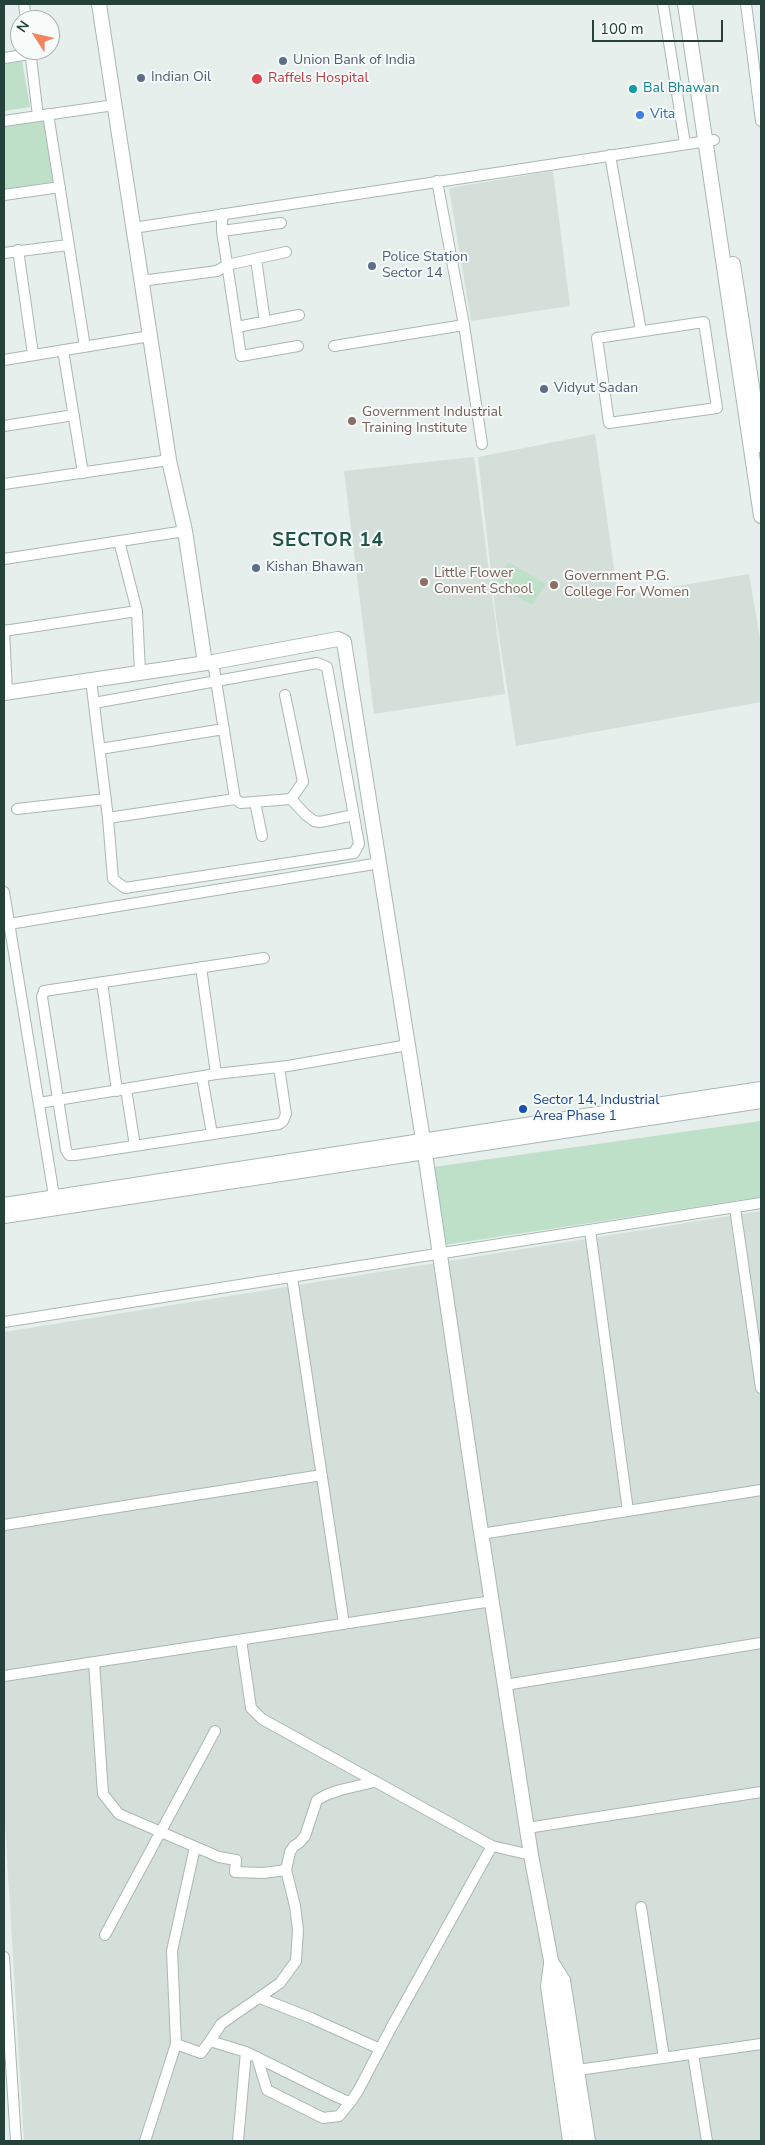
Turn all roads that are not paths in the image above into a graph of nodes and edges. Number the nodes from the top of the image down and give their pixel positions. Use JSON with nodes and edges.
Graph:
{"nodes":[{"id":1,"x":99,"y":4,"type":"edge"},
{"id":2,"x":663,"y":4,"type":"edge"},
{"id":3,"x":685,"y":4,"type":"edge"},
{"id":4,"x":693,"y":4,"type":"edge"},
{"id":5,"x":746,"y":4,"type":"edge"},
{"id":6,"x":757,"y":57,"type":"edge"},
{"id":7,"x":32,"y":60,"type":"edge"},
{"id":8,"x":114,"y":105,"type":"junction"},
{"id":9,"x":43,"y":115,"type":"junction"},
{"id":10,"x":761,"y":120,"type":"edge"},
{"id":11,"x":4,"y":121,"type":"edge"},
{"id":12,"x":710,"y":140,"type":"junction"},
{"id":13,"x":684,"y":144,"type":"junction"},
{"id":14,"x":610,"y":155,"type":"junction"},
{"id":15,"x":437,"y":181,"type":"junction"},
{"id":16,"x":60,"y":187,"type":"junction"},
{"id":17,"x":4,"y":196,"type":"edge"},
{"id":18,"x":222,"y":214,"type":"junction"},
{"id":19,"x":281,"y":224,"type":"dead end"},
{"id":20,"x":133,"y":228,"type":"junction"},
{"id":21,"x":222,"y":232,"type":"junction"},
{"id":22,"x":68,"y":245,"type":"junction"},
{"id":23,"x":18,"y":250,"type":"junction"},
{"id":24,"x":286,"y":252,"type":"dead end"},
{"id":25,"x":4,"y":253,"type":"edge"},
{"id":26,"x":256,"y":258,"type":"junction"},
{"id":27,"x":227,"y":265,"type":"junction"},
{"id":28,"x":141,"y":281,"type":"junction"},
{"id":29,"x":299,"y":315,"type":"dead end"},
{"id":30,"x":265,"y":322,"type":"junction"},
{"id":31,"x":464,"y":326,"type":"junction"},
{"id":32,"x":237,"y":327,"type":"junction"},
{"id":33,"x":641,"y":331,"type":"junction"},
{"id":34,"x":150,"y":336,"type":"junction"},
{"id":35,"x":85,"y":346,"type":"junction"},
{"id":36,"x":298,"y":346,"type":"dead end"},
{"id":37,"x":334,"y":346,"type":"dead end"},
{"id":38,"x":63,"y":350,"type":"junction"},
{"id":39,"x":33,"y":354,"type":"junction"},
{"id":40,"x":4,"y":360,"type":"edge"},
{"id":41,"x":74,"y":415,"type":"junction"},
{"id":42,"x":4,"y":426,"type":"edge"},
{"id":43,"x":482,"y":444,"type":"dead end"},
{"id":44,"x":761,"y":445,"type":"edge"},
{"id":45,"x":169,"y":460,"type":"junction"},
{"id":46,"x":757,"y":460,"type":"edge"},
{"id":47,"x":83,"y":473,"type":"junction"},
{"id":48,"x":4,"y":484,"type":"edge"},
{"id":49,"x":761,"y":516,"type":"edge"},
{"id":50,"x":185,"y":531,"type":"junction"},
{"id":51,"x":119,"y":541,"type":"junction"},
{"id":52,"x":4,"y":559,"type":"edge"},
{"id":53,"x":137,"y":611,"type":"junction"},
{"id":54,"x":4,"y":631,"type":"edge"},
{"id":55,"x":209,"y":662,"type":"junction"},
{"id":56,"x":140,"y":672,"type":"junction"},
{"id":57,"x":91,"y":680,"type":"junction"},
{"id":58,"x":217,"y":682,"type":"junction"},
{"id":59,"x":5,"y":693,"type":"edge"},
{"id":60,"x":284,"y":695,"type":"dead end"},
{"id":61,"x":94,"y":703,"type":"junction"},
{"id":62,"x":224,"y":729,"type":"junction"},
{"id":63,"x":100,"y":749,"type":"junction"},
{"id":64,"x":106,"y":799,"type":"junction"},
{"id":65,"x":235,"y":799,"type":"junction"},
{"id":66,"x":291,"y":799,"type":"junction"},
{"id":67,"x":255,"y":802,"type":"junction"},
{"id":68,"x":17,"y":809,"type":"dead end"},
{"id":69,"x":354,"y":815,"type":"junction"},
{"id":70,"x":108,"y":818,"type":"junction"},
{"id":71,"x":262,"y":836,"type":"dead end"},
{"id":72,"x":380,"y":864,"type":"junction"},
{"id":73,"x":4,"y":892,"type":"edge"},
{"id":74,"x":9,"y":924,"type":"junction"},
{"id":75,"x":264,"y":958,"type":"dead end"},
{"id":76,"x":201,"y":968,"type":"junction"},
{"id":77,"x":102,"y":982,"type":"junction"},
{"id":78,"x":408,"y":1045,"type":"junction"},
{"id":79,"x":280,"y":1067,"type":"junction"},
{"id":80,"x":216,"y":1074,"type":"junction"},
{"id":81,"x":202,"y":1077,"type":"junction"},
{"id":82,"x":761,"y":1089,"type":"edge"},
{"id":83,"x":122,"y":1090,"type":"junction"},
{"id":84,"x":58,"y":1100,"type":"junction"},
{"id":85,"x":761,"y":1101,"type":"edge"},
{"id":86,"x":39,"y":1103,"type":"junction"},
{"id":87,"x":212,"y":1134,"type":"junction"},
{"id":88,"x":135,"y":1146,"type":"junction"},
{"id":89,"x":424,"y":1146,"type":"junction"},
{"id":90,"x":56,"y":1202,"type":"junction"},
{"id":91,"x":761,"y":1204,"type":"edge"},
{"id":92,"x":4,"y":1205,"type":"edge"},
{"id":93,"x":735,"y":1208,"type":"junction"},
{"id":94,"x":4,"y":1216,"type":"edge"},
{"id":95,"x":590,"y":1230,"type":"junction"},
{"id":96,"x":440,"y":1253,"type":"junction"},
{"id":97,"x":292,"y":1277,"type":"junction"},
{"id":98,"x":4,"y":1322,"type":"edge"},
{"id":99,"x":761,"y":1388,"type":"edge"},
{"id":100,"x":322,"y":1475,"type":"junction"},
{"id":101,"x":761,"y":1490,"type":"edge"},
{"id":102,"x":628,"y":1511,"type":"junction"},
{"id":103,"x":4,"y":1525,"type":"edge"},
{"id":104,"x":481,"y":1534,"type":"junction"},
{"id":105,"x":492,"y":1602,"type":"junction"},
{"id":106,"x":344,"y":1624,"type":"junction"},
{"id":107,"x":241,"y":1640,"type":"junction"},
{"id":108,"x":761,"y":1643,"type":"edge"},
{"id":109,"x":94,"y":1662,"type":"junction"},
{"id":110,"x":4,"y":1676,"type":"edge"},
{"id":111,"x":505,"y":1685,"type":"junction"},
{"id":112,"x":215,"y":1731,"type":"dead end"},
{"id":113,"x":374,"y":1782,"type":"junction"},
{"id":114,"x":761,"y":1792,"type":"edge"},
{"id":115,"x":527,"y":1828,"type":"junction"},
{"id":116,"x":161,"y":1831,"type":"junction"},
{"id":117,"x":492,"y":1846,"type":"junction"},
{"id":118,"x":194,"y":1847,"type":"junction"},
{"id":119,"x":532,"y":1855,"type":"junction"},
{"id":120,"x":286,"y":1870,"type":"junction"},
{"id":121,"x":641,"y":1907,"type":"dead end"},
{"id":122,"x":105,"y":1935,"type":"dead end"},
{"id":123,"x":550,"y":1956,"type":"junction"},
{"id":124,"x":4,"y":1957,"type":"edge"},
{"id":125,"x":260,"y":1998,"type":"junction"},
{"id":126,"x":210,"y":2041,"type":"junction"},
{"id":127,"x":176,"y":2044,"type":"junction"},
{"id":128,"x":761,"y":2044,"type":"edge"},
{"id":129,"x":380,"y":2049,"type":"junction"},
{"id":130,"x":246,"y":2052,"type":"junction"},
{"id":131,"x":693,"y":2054,"type":"junction"},
{"id":132,"x":257,"y":2058,"type":"junction"},
{"id":133,"x":664,"y":2058,"type":"junction"},
{"id":134,"x":578,"y":2070,"type":"junction"},
{"id":135,"x":352,"y":2100,"type":"junction"},
{"id":136,"x":16,"y":2141,"type":"edge"},
{"id":137,"x":145,"y":2141,"type":"edge"},
{"id":138,"x":238,"y":2141,"type":"edge"},
{"id":139,"x":568,"y":2141,"type":"edge"},
{"id":140,"x":580,"y":2141,"type":"edge"},
{"id":141,"x":590,"y":2141,"type":"edge"},
{"id":142,"x":707,"y":2141,"type":"edge"}],
"edges":[{"from":1,"to":8,"type":"street"},
{"from":2,"to":13,"type":"street"},
{"from":3,"to":12,"type":"street"},
{"from":4,"to":12,"type":"street"},
{"from":5,"to":6,"type":"street"},
{"from":6,"to":10,"type":"street"},
{"from":7,"to":9,"type":"street"},
{"from":8,"to":9,"type":"street"},
{"from":8,"to":20,"type":"street"},
{"from":9,"to":11,"type":"street"},
{"from":9,"to":16,"type":"street"},
{"from":12,"to":13,"type":"street"},
{"from":12,"to":44,"type":"street"},
{"from":12,"to":46,"type":"street"},
{"from":13,"to":14,"type":"street"},
{"from":14,"to":15,"type":"street"},
{"from":14,"to":33,"type":"street"},
{"from":15,"to":18,"type":"street"},
{"from":15,"to":31,"type":"street"},
{"from":16,"to":17,"type":"street"},
{"from":16,"to":22,"type":"street"},
{"from":18,"to":20,"type":"street"},
{"from":18,"to":21,"type":"street"},
{"from":19,"to":21,"type":"street"},
{"from":20,"to":28,"type":"street"},
{"from":21,"to":27,"type":"street"},
{"from":22,"to":23,"type":"street"},
{"from":22,"to":35,"type":"street"},
{"from":23,"to":25,"type":"street"},
{"from":23,"to":39,"type":"street"},
{"from":24,"to":26,"type":"street"},
{"from":26,"to":27,"type":"street"},
{"from":26,"to":30,"type":"street"},
{"from":27,"to":28,"type":"street"},
{"from":27,"to":32,"type":"street"},
{"from":28,"to":34,"type":"street"},
{"from":29,"to":30,"type":"street"},
{"from":30,"to":32,"type":"street"},
{"from":31,"to":37,"type":"street"},
{"from":31,"to":43,"type":"street"},
{"from":32,"to":36,"type":"street"},
{"from":33,"to":33,"type":"street"},
{"from":34,"to":35,"type":"street"},
{"from":34,"to":45,"type":"street"},
{"from":35,"to":38,"type":"street"},
{"from":38,"to":39,"type":"street"},
{"from":38,"to":41,"type":"street"},
{"from":39,"to":40,"type":"street"},
{"from":41,"to":42,"type":"street"},
{"from":41,"to":47,"type":"street"},
{"from":45,"to":47,"type":"street"},
{"from":45,"to":50,"type":"street"},
{"from":46,"to":49,"type":"street"},
{"from":47,"to":48,"type":"street"},
{"from":50,"to":51,"type":"street"},
{"from":50,"to":55,"type":"street"},
{"from":51,"to":52,"type":"street"},
{"from":51,"to":53,"type":"street"},
{"from":53,"to":54,"type":"street"},
{"from":53,"to":56,"type":"street"},
{"from":54,"to":59,"type":"street"},
{"from":55,"to":56,"type":"street"},
{"from":55,"to":58,"type":"street"},
{"from":55,"to":72,"type":"street"},
{"from":56,"to":57,"type":"street"},
{"from":57,"to":59,"type":"street"},
{"from":57,"to":61,"type":"street"},
{"from":58,"to":61,"type":"street"},
{"from":58,"to":62,"type":"street"},
{"from":58,"to":69,"type":"street"},
{"from":60,"to":66,"type":"street"},
{"from":61,"to":63,"type":"street"},
{"from":62,"to":63,"type":"street"},
{"from":62,"to":65,"type":"street"},
{"from":63,"to":64,"type":"street"},
{"from":64,"to":68,"type":"street"},
{"from":64,"to":70,"type":"street"},
{"from":65,"to":67,"type":"street"},
{"from":65,"to":70,"type":"street"},
{"from":66,"to":67,"type":"street"},
{"from":66,"to":69,"type":"street"},
{"from":67,"to":71,"type":"street"},
{"from":69,"to":70,"type":"street"},
{"from":72,"to":74,"type":"street"},
{"from":72,"to":78,"type":"street"},
{"from":73,"to":74,"type":"street"},
{"from":74,"to":86,"type":"street"},
{"from":75,"to":76,"type":"street"},
{"from":76,"to":77,"type":"street"},
{"from":76,"to":80,"type":"street"},
{"from":77,"to":83,"type":"street"},
{"from":77,"to":84,"type":"street"},
{"from":78,"to":79,"type":"street"},
{"from":78,"to":89,"type":"street"},
{"from":79,"to":80,"type":"street"},
{"from":79,"to":87,"type":"street"},
{"from":80,"to":81,"type":"street"},
{"from":81,"to":83,"type":"street"},
{"from":81,"to":87,"type":"street"},
{"from":82,"to":89,"type":"street"},
{"from":83,"to":84,"type":"street"},
{"from":83,"to":88,"type":"street"},
{"from":84,"to":86,"type":"street"},
{"from":84,"to":88,"type":"street"},
{"from":85,"to":89,"type":"street"},
{"from":86,"to":90,"type":"street"},
{"from":87,"to":88,"type":"street"},
{"from":89,"to":90,"type":"street"},
{"from":89,"to":96,"type":"street"},
{"from":90,"to":92,"type":"street"},
{"from":90,"to":94,"type":"street"},
{"from":91,"to":93,"type":"street"},
{"from":93,"to":95,"type":"street"},
{"from":93,"to":99,"type":"street"},
{"from":95,"to":96,"type":"street"},
{"from":95,"to":102,"type":"street"},
{"from":96,"to":97,"type":"street"},
{"from":96,"to":104,"type":"street"},
{"from":97,"to":98,"type":"street"},
{"from":97,"to":100,"type":"street"},
{"from":100,"to":103,"type":"street"},
{"from":100,"to":106,"type":"street"},
{"from":101,"to":102,"type":"street"},
{"from":102,"to":104,"type":"street"},
{"from":104,"to":105,"type":"street"},
{"from":105,"to":106,"type":"street"},
{"from":105,"to":111,"type":"street"},
{"from":106,"to":107,"type":"street"},
{"from":107,"to":109,"type":"street"},
{"from":107,"to":113,"type":"street"},
{"from":108,"to":111,"type":"street"},
{"from":109,"to":110,"type":"street"},
{"from":109,"to":116,"type":"street"},
{"from":111,"to":115,"type":"street"},
{"from":112,"to":116,"type":"street"},
{"from":113,"to":117,"type":"street"},
{"from":113,"to":120,"type":"street"},
{"from":114,"to":115,"type":"street"},
{"from":115,"to":119,"type":"street"},
{"from":116,"to":118,"type":"street"},
{"from":116,"to":122,"type":"street"},
{"from":117,"to":119,"type":"street"},
{"from":117,"to":129,"type":"street"},
{"from":118,"to":120,"type":"street"},
{"from":118,"to":127,"type":"street"},
{"from":119,"to":123,"type":"street"},
{"from":120,"to":125,"type":"street"},
{"from":121,"to":133,"type":"street"},
{"from":123,"to":134,"type":"street"},
{"from":123,"to":139,"type":"street"},
{"from":123,"to":140,"type":"street"},
{"from":124,"to":136,"type":"street"},
{"from":125,"to":126,"type":"street"},
{"from":125,"to":129,"type":"street"},
{"from":126,"to":127,"type":"street"},
{"from":126,"to":130,"type":"street"},
{"from":127,"to":137,"type":"street"},
{"from":128,"to":131,"type":"street"},
{"from":129,"to":135,"type":"street"},
{"from":130,"to":132,"type":"street"},
{"from":130,"to":138,"type":"street"},
{"from":131,"to":133,"type":"street"},
{"from":131,"to":142,"type":"street"},
{"from":132,"to":135,"type":"street"},
{"from":132,"to":135,"type":"street"},
{"from":133,"to":134,"type":"street"},
{"from":134,"to":141,"type":"street"}]}
